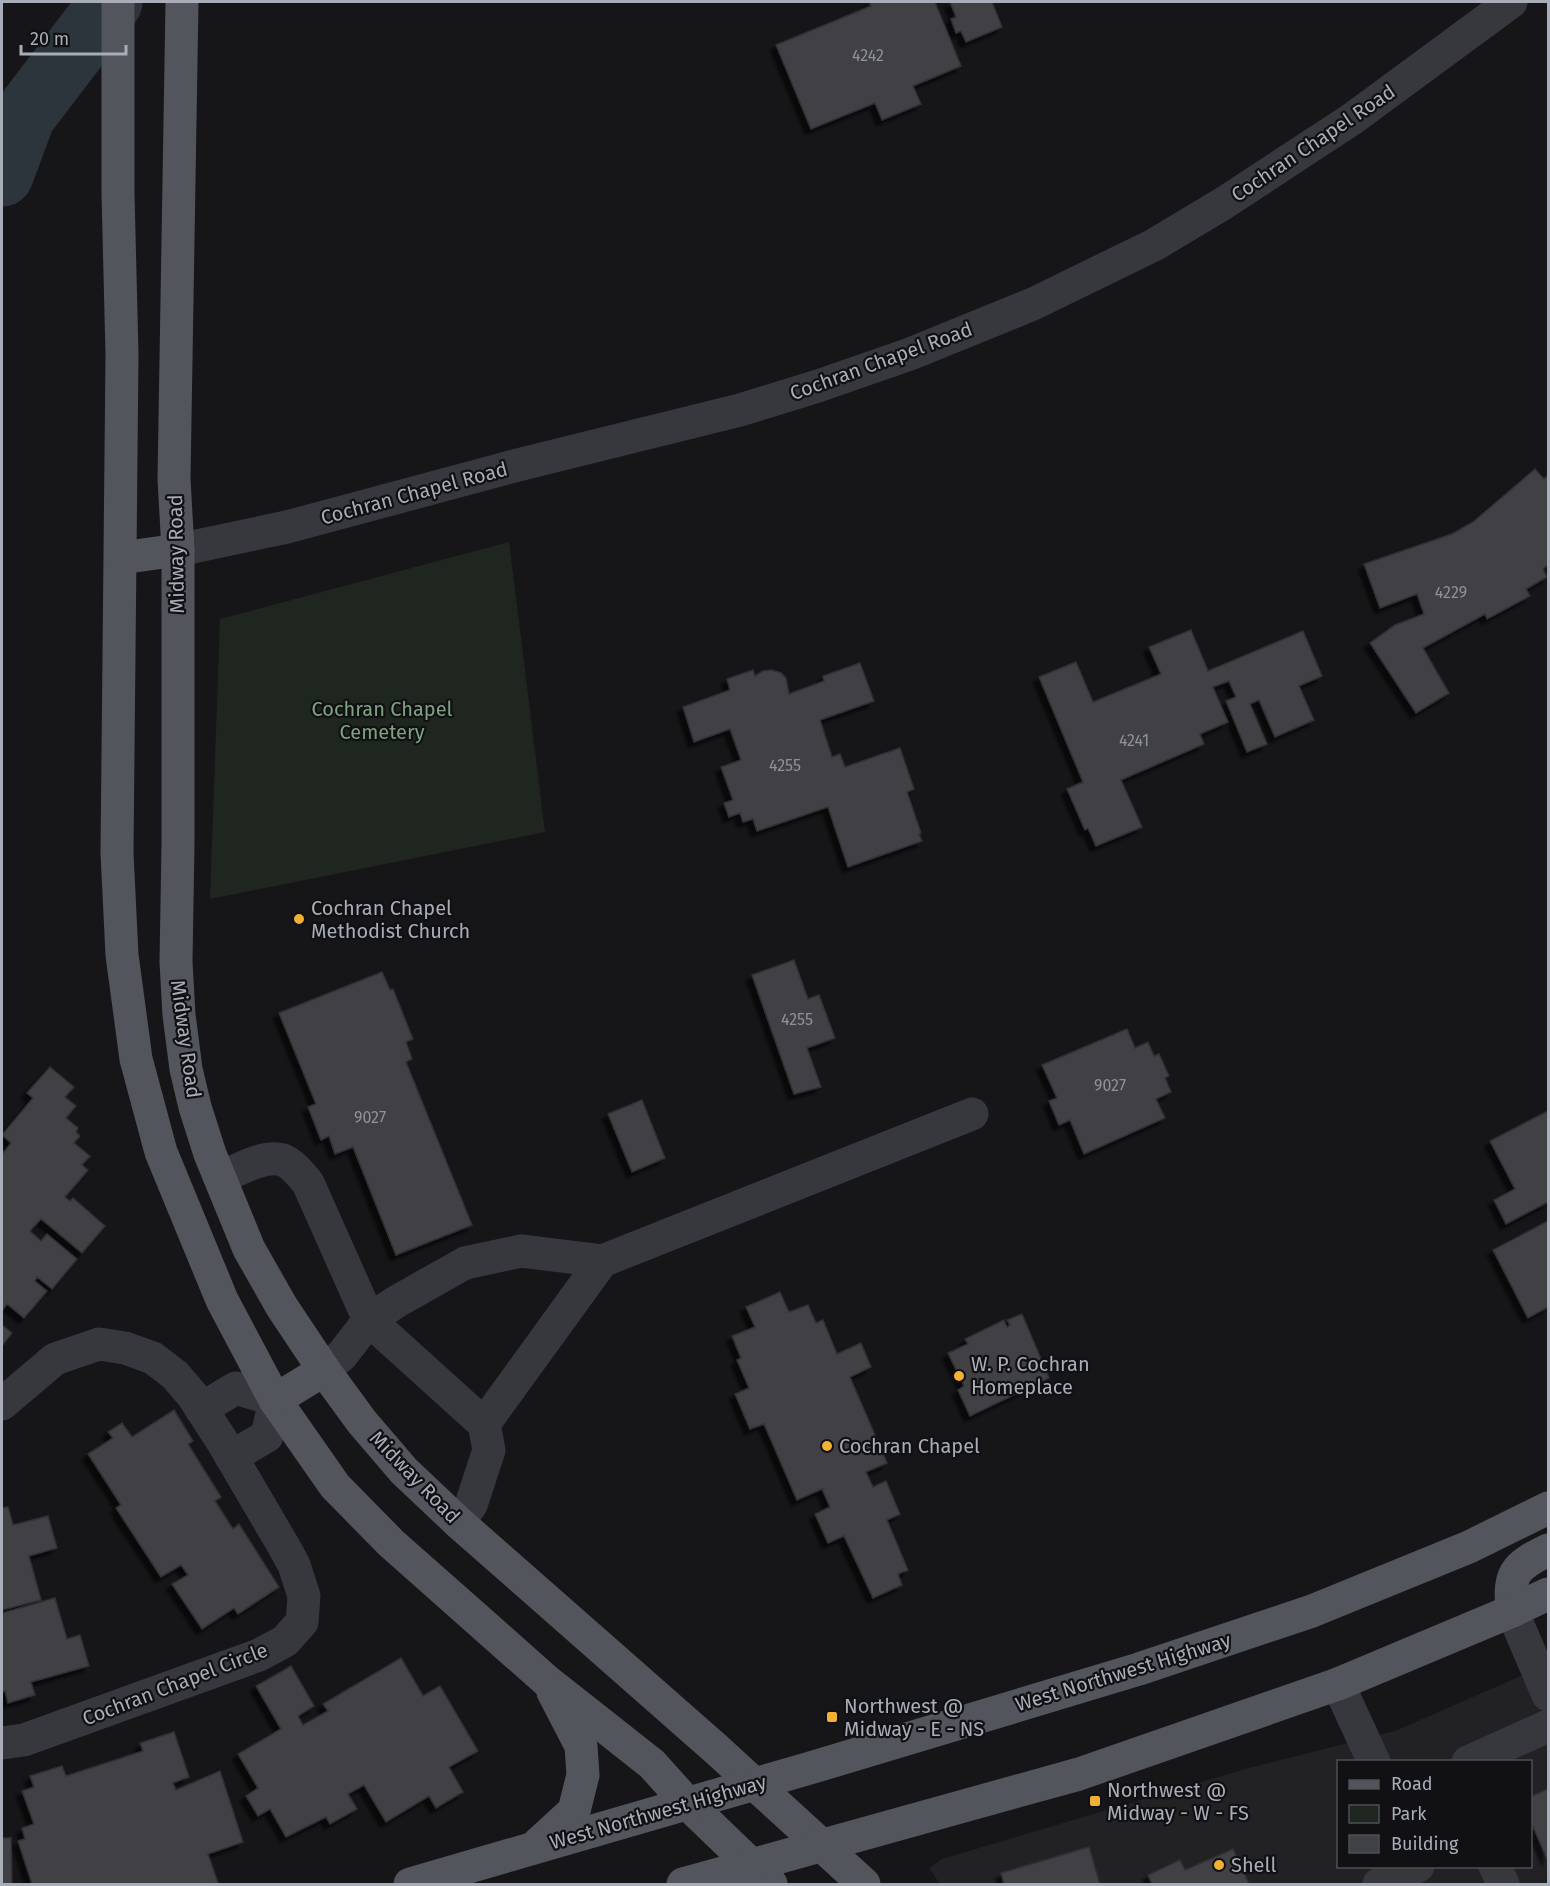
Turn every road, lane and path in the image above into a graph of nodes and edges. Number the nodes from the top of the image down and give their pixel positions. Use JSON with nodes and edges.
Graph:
{"nodes":[{"id":1,"x":118,"y":2,"type":"edge"},
{"id":2,"x":182,"y":2,"type":"edge"},
{"id":3,"x":1511,"y":2,"type":"edge"},
{"id":4,"x":177,"y":550,"type":"junction"},
{"id":5,"x":121,"y":558,"type":"junction"},
{"id":6,"x":972,"y":1114,"type":"dead end"},
{"id":7,"x":220,"y":1178,"type":"junction"},
{"id":8,"x":602,"y":1261,"type":"junction"},
{"id":9,"x":369,"y":1320,"type":"junction"},
{"id":10,"x":324,"y":1370,"type":"junction"},
{"id":11,"x":275,"y":1400,"type":"junction"},
{"id":12,"x":2,"y":1404,"type":"edge"},
{"id":13,"x":201,"y":1409,"type":"junction"},
{"id":14,"x":484,"y":1424,"type":"junction"},
{"id":15,"x":231,"y":1457,"type":"junction"},
{"id":16,"x":1548,"y":1508,"type":"edge"},
{"id":17,"x":458,"y":1522,"type":"junction"},
{"id":18,"x":1548,"y":1550,"type":"edge"},
{"id":19,"x":1548,"y":1594,"type":"edge"},
{"id":20,"x":1512,"y":1611,"type":"junction"},
{"id":21,"x":548,"y":1682,"type":"junction"},
{"id":22,"x":1338,"y":1684,"type":"junction"},
{"id":23,"x":1548,"y":1695,"type":"edge"},
{"id":24,"x":1548,"y":1726,"type":"edge"},
{"id":25,"x":2,"y":1743,"type":"edge"},
{"id":26,"x":1374,"y":1760,"type":"edge"},
{"id":27,"x":1470,"y":1760,"type":"edge"},
{"id":28,"x":755,"y":1784,"type":"junction"},
{"id":29,"x":688,"y":1804,"type":"junction"},
{"id":30,"x":821,"y":1846,"type":"junction"},
{"id":31,"x":529,"y":1850,"type":"junction"},
{"id":32,"x":1414,"y":1868,"type":"edge"},
{"id":33,"x":1496,"y":1868,"type":"edge"},
{"id":34,"x":761,"y":1875,"type":"edge"},
{"id":35,"x":410,"y":1884,"type":"edge"},
{"id":36,"x":683,"y":1884,"type":"edge"},
{"id":37,"x":864,"y":1884,"type":"edge"},
{"id":38,"x":1379,"y":1884,"type":"edge"},
{"id":39,"x":1503,"y":1884,"type":"edge"}],
"edges":[{"from":1,"to":5,"type":"main road"},
{"from":2,"to":4,"type":"main road","name":"Midway Road"},
{"from":3,"to":4,"type":"street","name":"Cochran Chapel Road"},
{"from":4,"to":5,"type":"main road"},
{"from":4,"to":7,"type":"main road","name":"Midway Road"},
{"from":5,"to":11,"type":"main road"},
{"from":6,"to":8,"type":"street"},
{"from":7,"to":9,"type":"street"},
{"from":7,"to":10,"type":"main road","name":"Midway Road"},
{"from":8,"to":9,"type":"street"},
{"from":8,"to":14,"type":"street"},
{"from":9,"to":10,"type":"street"},
{"from":9,"to":14,"type":"street"},
{"from":10,"to":11,"type":"main road"},
{"from":10,"to":17,"type":"main road","name":"Midway Road"},
{"from":11,"to":13,"type":"street"},
{"from":11,"to":15,"type":"street"},
{"from":11,"to":21,"type":"main road"},
{"from":12,"to":13,"type":"street","name":"Cochran Chapel Circle"},
{"from":13,"to":15,"type":"street","name":"Cochran Chapel Circle"},
{"from":14,"to":17,"type":"street"},
{"from":15,"to":25,"type":"street","name":"Cochran Chapel Circle"},
{"from":16,"to":28,"type":"main road","name":"West Northwest Highway"},
{"from":17,"to":28,"type":"main road","name":"Midway Road"},
{"from":18,"to":20,"type":"main road"},
{"from":19,"to":20,"type":"main road"},
{"from":20,"to":22,"type":"main road"},
{"from":20,"to":23,"type":"street"},
{"from":21,"to":29,"type":"main road"},
{"from":21,"to":31,"type":"main road"},
{"from":22,"to":26,"type":"street"},
{"from":22,"to":30,"type":"main road"},
{"from":24,"to":27,"type":"street"},
{"from":28,"to":29,"type":"main road","name":"West Northwest Highway"},
{"from":28,"to":30,"type":"main road","name":"Midway Road"},
{"from":29,"to":31,"type":"main road","name":"West Northwest Highway"},
{"from":29,"to":34,"type":"main road"},
{"from":30,"to":34,"type":"main road"},
{"from":30,"to":37,"type":"main road","name":"Midway Road"},
{"from":31,"to":35,"type":"main road","name":"West Northwest Highway"},
{"from":32,"to":38,"type":"street"},
{"from":33,"to":39,"type":"street"},
{"from":34,"to":36,"type":"main road"}]}
